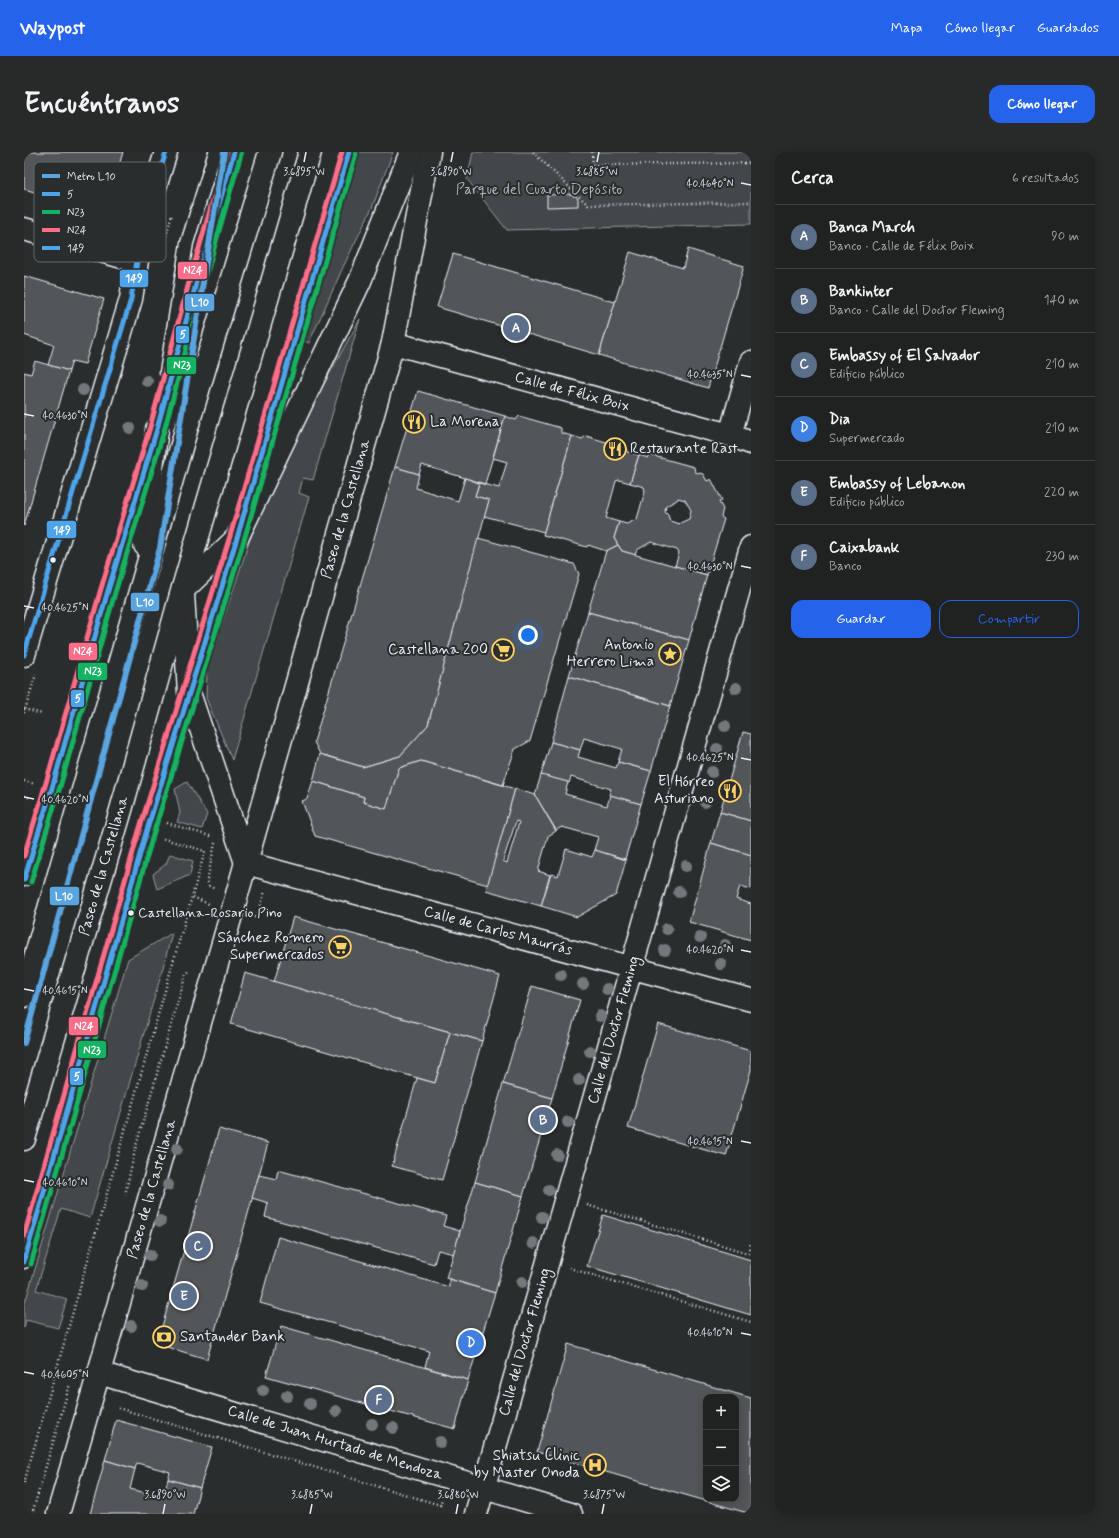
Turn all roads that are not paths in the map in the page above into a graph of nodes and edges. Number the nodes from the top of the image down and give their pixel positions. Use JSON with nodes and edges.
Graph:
{"nodes":[{"id":1,"x":166,"y":152,"type":"edge"},
{"id":2,"x":215,"y":152,"type":"edge"},
{"id":3,"x":234,"y":152,"type":"edge"},
{"id":4,"x":270,"y":152,"type":"edge"},
{"id":5,"x":310,"y":152,"type":"edge"},
{"id":6,"x":349,"y":152,"type":"edge"},
{"id":7,"x":411,"y":152,"type":"edge"},
{"id":8,"x":429,"y":152,"type":"edge"},
{"id":9,"x":163,"y":162,"type":"edge"},
{"id":10,"x":24,"y":229,"type":"edge"},
{"id":11,"x":34,"y":232,"type":"edge"},
{"id":12,"x":136,"y":262,"type":"edge"},
{"id":13,"x":393,"y":343,"type":"junction"},
{"id":14,"x":751,"y":362,"type":"edge"},
{"id":15,"x":157,"y":429,"type":"junction"},
{"id":16,"x":721,"y":433,"type":"junction"},
{"id":17,"x":751,"y":443,"type":"edge"},
{"id":18,"x":751,"y":453,"type":"edge"},
{"id":19,"x":237,"y":538,"type":"junction"},
{"id":20,"x":751,"y":547,"type":"edge"},
{"id":21,"x":148,"y":564,"type":"junction"},
{"id":22,"x":182,"y":591,"type":"junction"},
{"id":23,"x":24,"y":655,"type":"edge"},
{"id":24,"x":189,"y":694,"type":"junction"},
{"id":25,"x":246,"y":863,"type":"junction"},
{"id":26,"x":24,"y":880,"type":"edge"},
{"id":27,"x":632,"y":967,"type":"junction"},
{"id":28,"x":24,"y":996,"type":"edge"},
{"id":29,"x":751,"y":1000,"type":"edge"},
{"id":30,"x":24,"y":1139,"type":"edge"},
{"id":31,"x":24,"y":1262,"type":"edge"},
{"id":32,"x":99,"y":1373,"type":"junction"},
{"id":33,"x":484,"y":1488,"type":"junction"},
{"id":34,"x":58,"y":1514,"type":"edge"},
{"id":35,"x":476,"y":1514,"type":"edge"},
{"id":36,"x":571,"y":1514,"type":"edge"}],
"edges":[{"from":1,"to":9,"type":"main road"},
{"from":2,"to":15,"type":"lane"},
{"from":3,"to":15,"type":"lane"},
{"from":4,"to":21,"type":"main road"},
{"from":5,"to":22,"type":"main road","name":"Paseo de la Castellana"},
{"from":6,"to":19,"type":"lane","name":"Paseo de la Castellana"},
{"from":7,"to":19,"type":"main road"},
{"from":8,"to":13,"type":"main road","name":"Paseo de la Castellana"},
{"from":10,"to":11,"type":"main road"},
{"from":12,"to":23,"type":"main road"},
{"from":13,"to":16,"type":"main road","name":"Calle de Félix Boix"},
{"from":13,"to":25,"type":"main road","name":"Paseo de la Castellana"},
{"from":14,"to":16,"type":"main road"},
{"from":15,"to":21,"type":"main road"},
{"from":15,"to":26,"type":"lane"},
{"from":16,"to":17,"type":"main road","name":"Calle de Félix Boix"},
{"from":16,"to":18,"type":"main road"},
{"from":19,"to":22,"type":"main road"},
{"from":19,"to":24,"type":"lane","name":"Paseo de la Castellana"},
{"from":20,"to":27,"type":"main road","name":"Calle del Doctor Fleming"},
{"from":21,"to":28,"type":"main road"},
{"from":22,"to":24,"type":"main road","name":"Paseo de la Castellana"},
{"from":22,"to":30,"type":"main road","name":"Paseo de la Castellana"},
{"from":24,"to":25,"type":"main road","name":"Paseo de la Castellana"},
{"from":24,"to":31,"type":"lane","name":"Paseo de la Castellana"},
{"from":25,"to":27,"type":"main road","name":"Calle de Carlos Maurrás"},
{"from":25,"to":32,"type":"main road","name":"Paseo de la Castellana"},
{"from":27,"to":29,"type":"main road","name":"Calle de Carlos Maurrás"},
{"from":27,"to":33,"type":"main road","name":"Calle del Doctor Fleming"},
{"from":32,"to":33,"type":"main road","name":"Calle de Juan Hurtado de Mendoza"},
{"from":32,"to":34,"type":"main road","name":"Paseo de la Castellana"},
{"from":33,"to":35,"type":"main road","name":"Calle del Doctor Fleming"},
{"from":33,"to":36,"type":"main road","name":"Calle de Juan Hurtado de Mendoza"}]}
